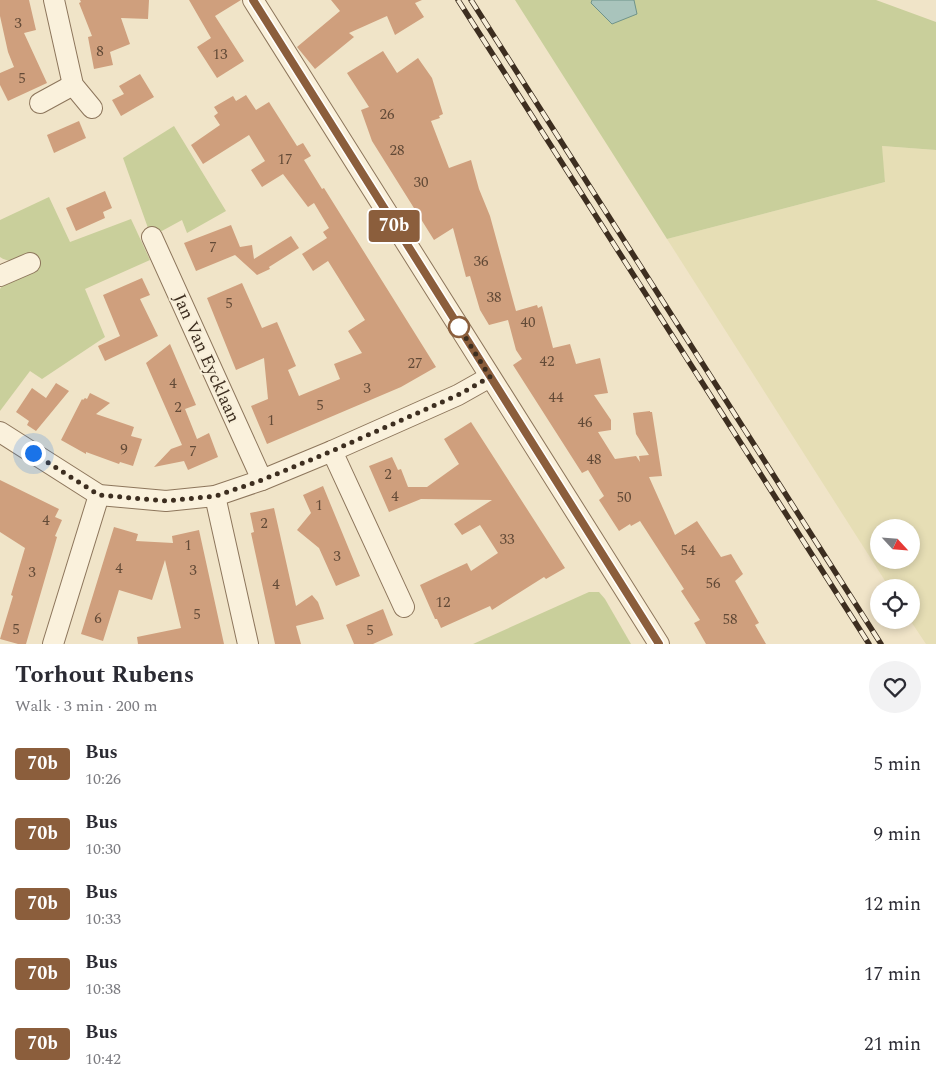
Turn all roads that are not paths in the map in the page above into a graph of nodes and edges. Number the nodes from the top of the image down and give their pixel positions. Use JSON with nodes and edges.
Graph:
{"nodes":[{"id":1,"x":54,"y":0,"type":"edge"},
{"id":2,"x":253,"y":0,"type":"edge"},
{"id":3,"x":73,"y":85,"type":"junction"},
{"id":4,"x":40,"y":103,"type":"dead end"},
{"id":5,"x":92,"y":108,"type":"dead end"},
{"id":6,"x":152,"y":237,"type":"dead end"},
{"id":7,"x":30,"y":263,"type":"dead end"},
{"id":8,"x":0,"y":276,"type":"edge"},
{"id":9,"x":490,"y":377,"type":"junction"},
{"id":10,"x":0,"y":432,"type":"edge"},
{"id":11,"x":332,"y":451,"type":"junction"},
{"id":12,"x":262,"y":480,"type":"junction"},
{"id":13,"x":99,"y":495,"type":"junction"},
{"id":14,"x":216,"y":496,"type":"junction"},
{"id":15,"x":404,"y":607,"type":"dead end"},
{"id":16,"x":56,"y":643,"type":"edge"},
{"id":17,"x":248,"y":644,"type":"edge"},
{"id":18,"x":659,"y":644,"type":"edge"}],
"edges":[{"from":1,"to":3,"type":"street"},
{"from":2,"to":9,"type":"street"},
{"from":3,"to":4,"type":"street"},
{"from":3,"to":5,"type":"street"},
{"from":6,"to":12,"type":"street","name":"Jan Van Eycklaan"},
{"from":7,"to":8,"type":"street"},
{"from":9,"to":11,"type":"street"},
{"from":9,"to":18,"type":"street"},
{"from":10,"to":13,"type":"street"},
{"from":11,"to":12,"type":"street"},
{"from":11,"to":15,"type":"street"},
{"from":12,"to":14,"type":"street"},
{"from":13,"to":14,"type":"street"},
{"from":13,"to":16,"type":"street"},
{"from":14,"to":17,"type":"street"}]}
